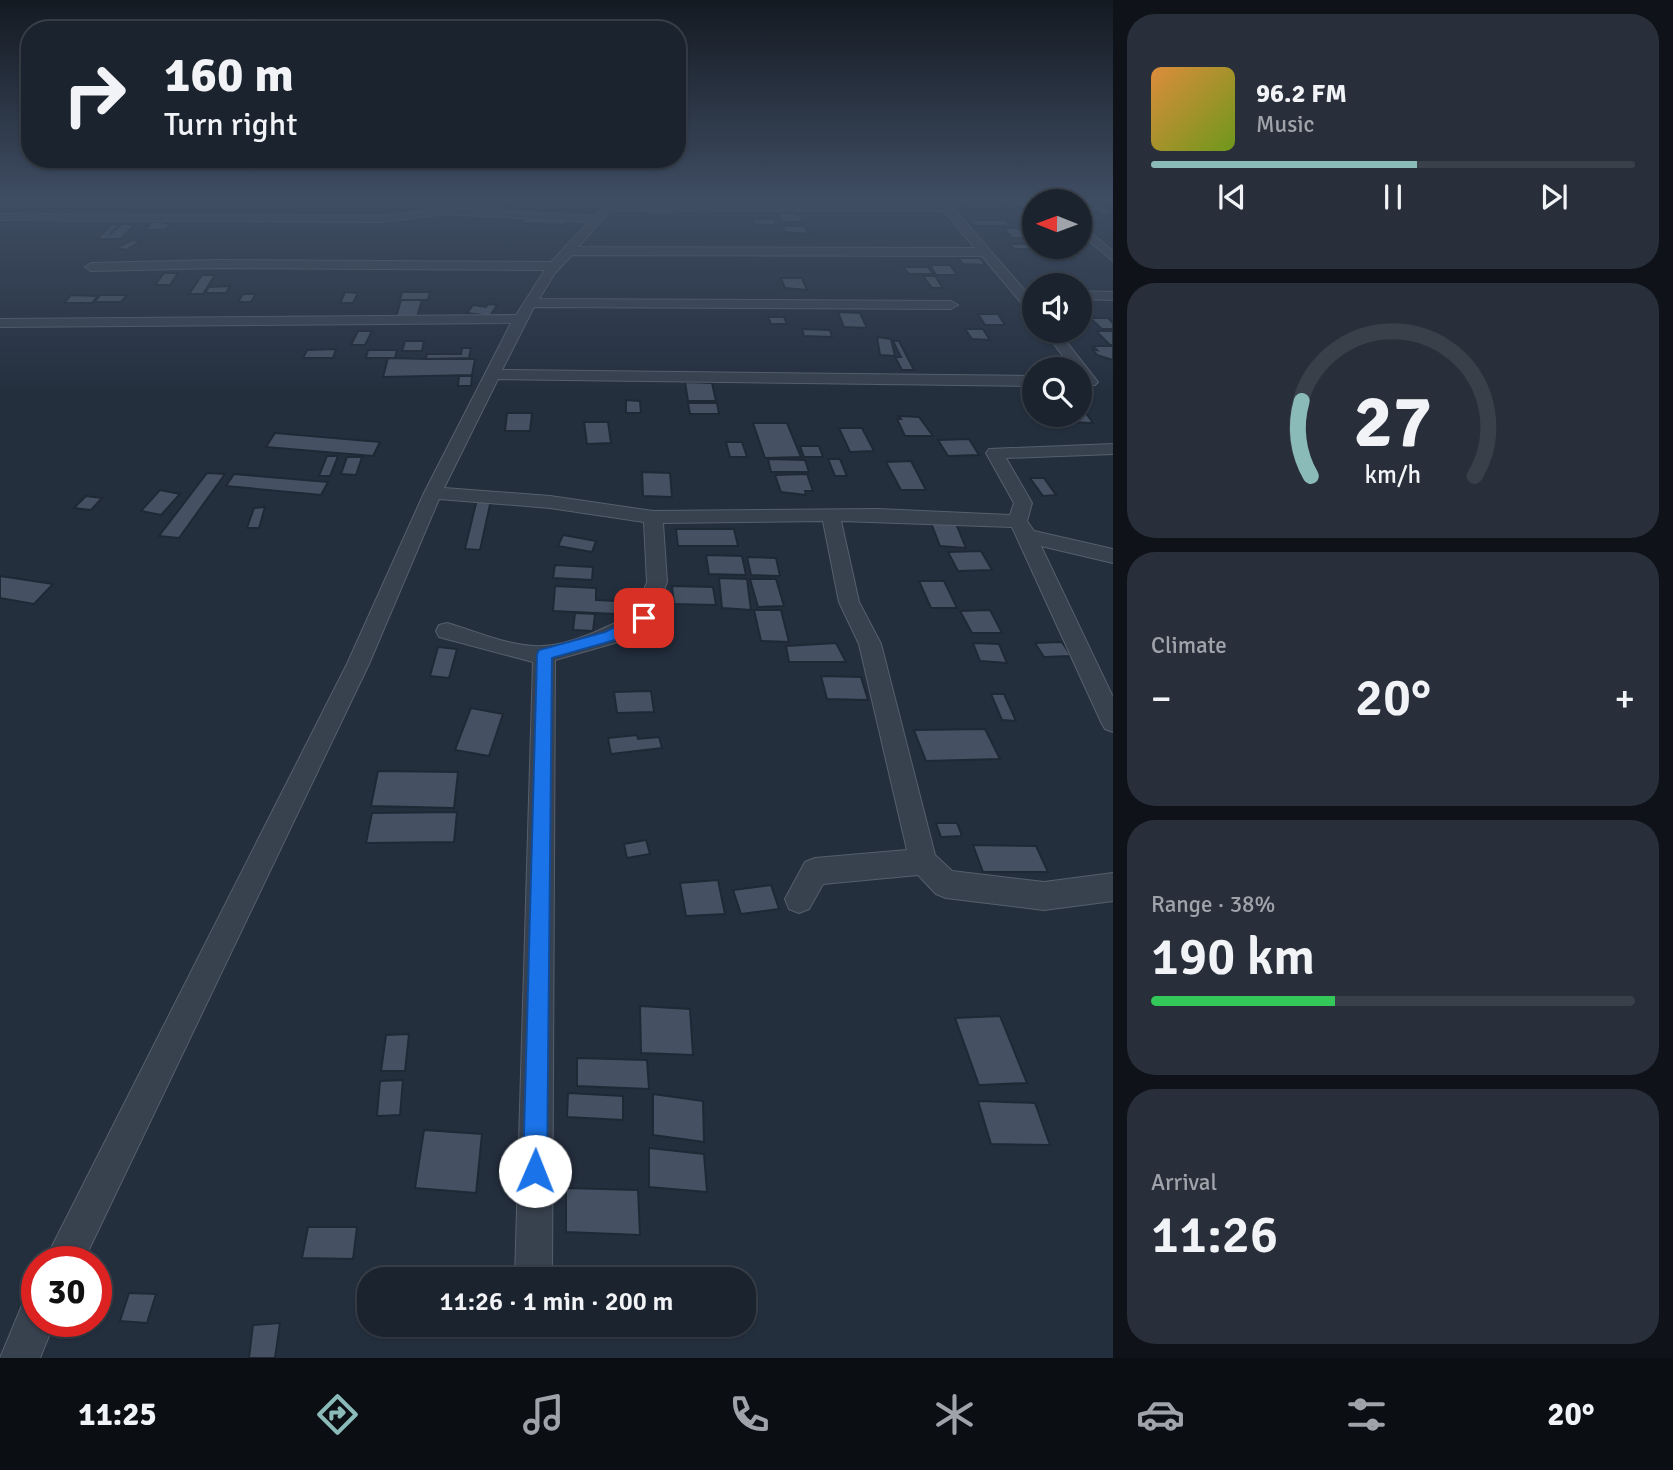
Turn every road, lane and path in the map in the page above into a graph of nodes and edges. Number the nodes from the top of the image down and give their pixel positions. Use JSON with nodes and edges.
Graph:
{"nodes":[{"id":1,"x":203,"y":264,"type":"edge"},
{"id":2,"x":557,"y":264,"type":"edge"},
{"id":3,"x":999,"y":264,"type":"edge"},
{"id":4,"x":91,"y":267,"type":"dead end"},
{"id":5,"x":1022,"y":288,"type":"edge"},
{"id":6,"x":1092,"y":295,"type":"edge"},
{"id":7,"x":1113,"y":296,"type":"edge"},
{"id":8,"x":951,"y":305,"type":"dead end"},
{"id":9,"x":524,"y":311,"type":"junction"},
{"id":10,"x":0,"y":323,"type":"edge"},
{"id":11,"x":1060,"y":343,"type":"edge"},
{"id":12,"x":1071,"y":357,"type":"edge"},
{"id":13,"x":493,"y":374,"type":"junction"},
{"id":14,"x":1022,"y":381,"type":"edge"},
{"id":15,"x":1113,"y":449,"type":"edge"},
{"id":16,"x":433,"y":493,"type":"junction"},
{"id":17,"x":831,"y":516,"type":"junction"},
{"id":18,"x":653,"y":517,"type":"junction"},
{"id":19,"x":1023,"y":529,"type":"junction"},
{"id":20,"x":1113,"y":556,"type":"edge"},
{"id":21,"x":447,"y":631,"type":"dead end"},
{"id":22,"x":544,"y":654,"type":"junction"},
{"id":23,"x":1113,"y":722,"type":"edge"},
{"id":24,"x":923,"y":862,"type":"junction"},
{"id":25,"x":1113,"y":887,"type":"edge"},
{"id":26,"x":799,"y":899,"type":"dead end"},
{"id":27,"x":71,"y":1246,"type":"edge"},
{"id":28,"x":533,"y":1267,"type":"edge"},
{"id":29,"x":29,"y":1337,"type":"edge"},
{"id":30,"x":20,"y":1358,"type":"edge"}],
"edges":[{"from":1,"to":4,"type":"street"},
{"from":2,"to":9,"type":"street"},
{"from":3,"to":5,"type":"street"},
{"from":6,"to":7,"type":"street"},
{"from":8,"to":9,"type":"street"},
{"from":9,"to":10,"type":"street"},
{"from":9,"to":13,"type":"street"},
{"from":11,"to":12,"type":"street"},
{"from":13,"to":14,"type":"street"},
{"from":13,"to":16,"type":"street"},
{"from":15,"to":19,"type":"street"},
{"from":16,"to":18,"type":"street"},
{"from":16,"to":27,"type":"street"},
{"from":17,"to":18,"type":"street"},
{"from":17,"to":19,"type":"street"},
{"from":17,"to":24,"type":"street"},
{"from":18,"to":22,"type":"street"},
{"from":19,"to":20,"type":"street"},
{"from":19,"to":23,"type":"street"},
{"from":21,"to":22,"type":"street"},
{"from":22,"to":28,"type":"street"},
{"from":24,"to":25,"type":"street"},
{"from":24,"to":26,"type":"street"},
{"from":29,"to":30,"type":"street"}]}
